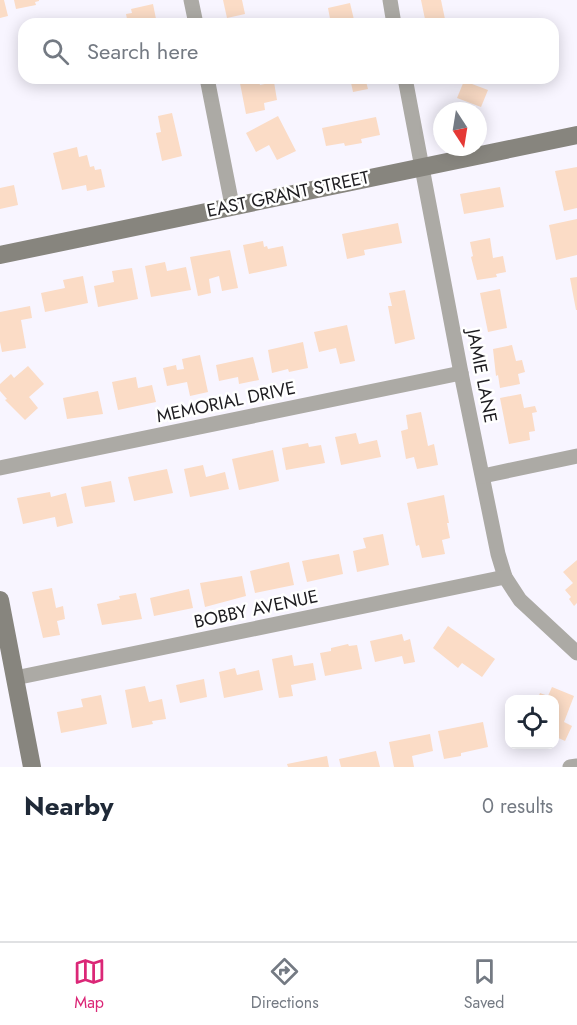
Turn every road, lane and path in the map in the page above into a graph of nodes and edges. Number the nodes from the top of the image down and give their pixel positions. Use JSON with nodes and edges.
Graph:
{"nodes":[{"id":1,"x":191,"y":0,"type":"edge"},
{"id":2,"x":390,"y":0,"type":"edge"},
{"id":3,"x":195,"y":18,"type":"edge"},
{"id":4,"x":393,"y":18,"type":"edge"},
{"id":5,"x":208,"y":84,"type":"edge"},
{"id":6,"x":406,"y":84,"type":"edge"},
{"id":7,"x":577,"y":135,"type":"edge"},
{"id":8,"x":423,"y":166,"type":"junction"},
{"id":9,"x":232,"y":205,"type":"junction"},
{"id":10,"x":0,"y":255,"type":"edge"},
{"id":11,"x":461,"y":373,"type":"junction"},
{"id":12,"x":577,"y":456,"type":"edge"},
{"id":13,"x":0,"y":468,"type":"edge"},
{"id":14,"x":483,"y":476,"type":"junction"},
{"id":15,"x":505,"y":577,"type":"junction"},
{"id":16,"x":0,"y":600,"type":"edge"},
{"id":17,"x":577,"y":653,"type":"edge"},
{"id":18,"x":15,"y":678,"type":"junction"},
{"id":19,"x":577,"y":766,"type":"edge"},
{"id":20,"x":32,"y":767,"type":"edge"},
{"id":21,"x":570,"y":767,"type":"edge"}],
"edges":[{"from":1,"to":3,"type":"street"},
{"from":2,"to":4,"type":"street"},
{"from":5,"to":9,"type":"street"},
{"from":6,"to":8,"type":"street","name":"JAMIE LANE"},
{"from":7,"to":8,"type":"main road","name":"EAST GRANT STREET"},
{"from":8,"to":9,"type":"main road","name":"EAST GRANT STREET"},
{"from":8,"to":11,"type":"street","name":"JAMIE LANE"},
{"from":9,"to":10,"type":"main road","name":"EAST GRANT STREET"},
{"from":11,"to":13,"type":"street","name":"MEMORIAL DRIVE"},
{"from":11,"to":14,"type":"street","name":"JAMIE LANE"},
{"from":12,"to":14,"type":"street"},
{"from":14,"to":15,"type":"street","name":"JAMIE LANE"},
{"from":15,"to":17,"type":"street","name":"JAMIE LANE"},
{"from":15,"to":18,"type":"street","name":"BOBBY AVENUE"},
{"from":16,"to":18,"type":"main road"},
{"from":18,"to":20,"type":"main road"},
{"from":19,"to":21,"type":"street"}]}
